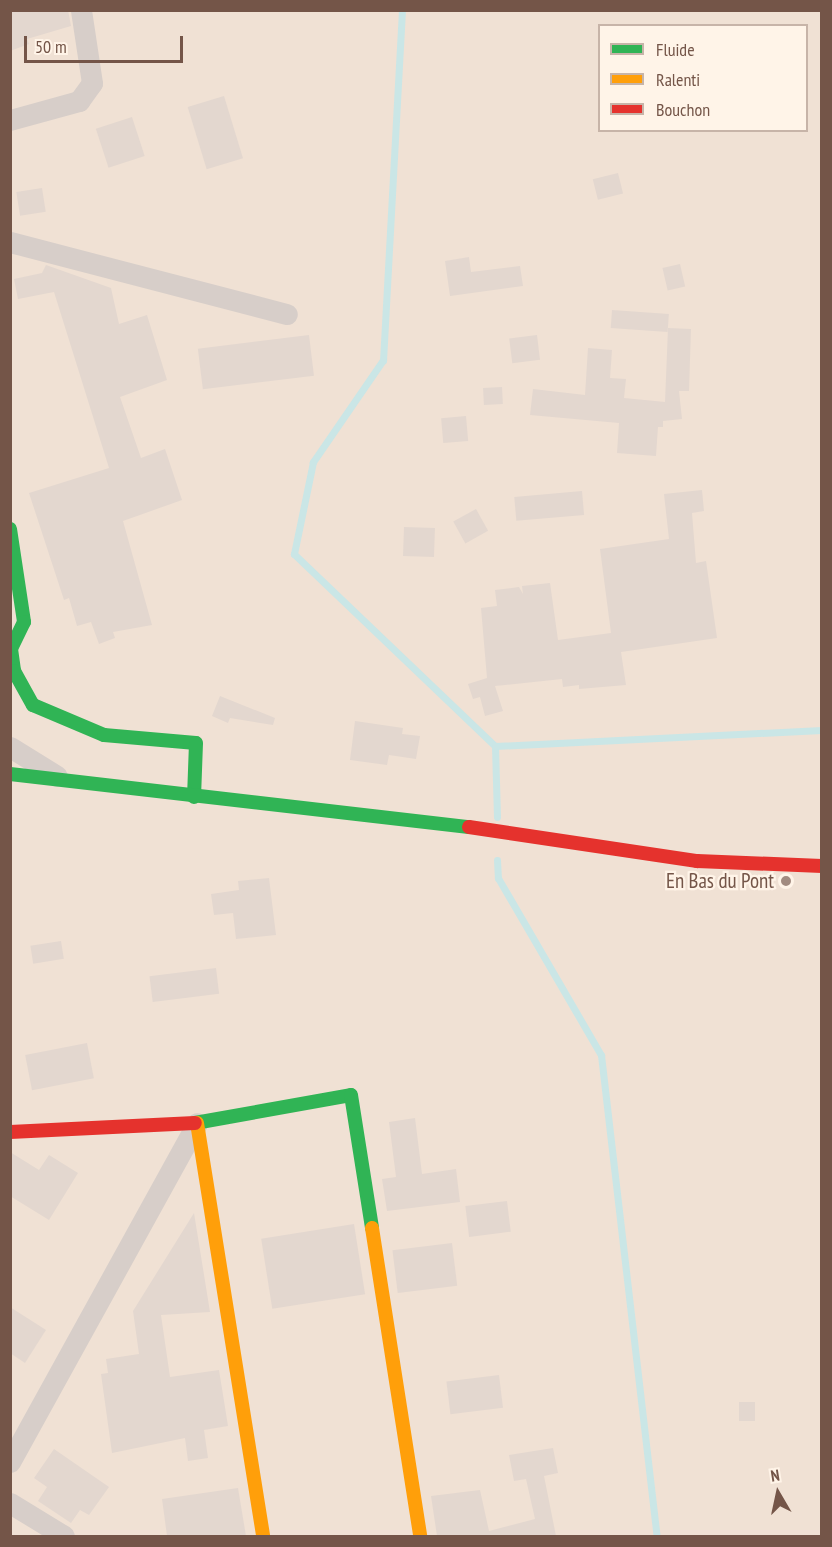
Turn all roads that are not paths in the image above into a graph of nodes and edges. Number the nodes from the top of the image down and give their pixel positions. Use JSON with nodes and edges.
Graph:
{"nodes":[{"id":1,"x":81,"y":10,"type":"edge"},
{"id":2,"x":10,"y":120,"type":"edge"},
{"id":3,"x":10,"y":242,"type":"edge"},
{"id":4,"x":286,"y":314,"type":"dead end"},
{"id":5,"x":10,"y":529,"type":"edge"},
{"id":6,"x":10,"y":747,"type":"edge"},
{"id":7,"x":10,"y":774,"type":"edge"},
{"id":8,"x":62,"y":780,"type":"junction"},
{"id":9,"x":194,"y":797,"type":"junction"},
{"id":10,"x":822,"y":866,"type":"edge"},
{"id":11,"x":197,"y":1123,"type":"junction"},
{"id":12,"x":10,"y":1132,"type":"edge"},
{"id":13,"x":10,"y":1462,"type":"edge"},
{"id":14,"x":10,"y":1503,"type":"edge"},
{"id":15,"x":64,"y":1536,"type":"edge"},
{"id":16,"x":263,"y":1536,"type":"edge"},
{"id":17,"x":420,"y":1536,"type":"edge"}],
"edges":[{"from":1,"to":2,"type":"street"},
{"from":3,"to":4,"type":"street"},
{"from":5,"to":9,"type":"street"},
{"from":6,"to":8,"type":"street"},
{"from":7,"to":8,"type":"street"},
{"from":8,"to":9,"type":"street"},
{"from":9,"to":10,"type":"street"},
{"from":11,"to":12,"type":"street"},
{"from":11,"to":13,"type":"street"},
{"from":11,"to":16,"type":"street"},
{"from":11,"to":17,"type":"street"},
{"from":14,"to":15,"type":"street"}]}
